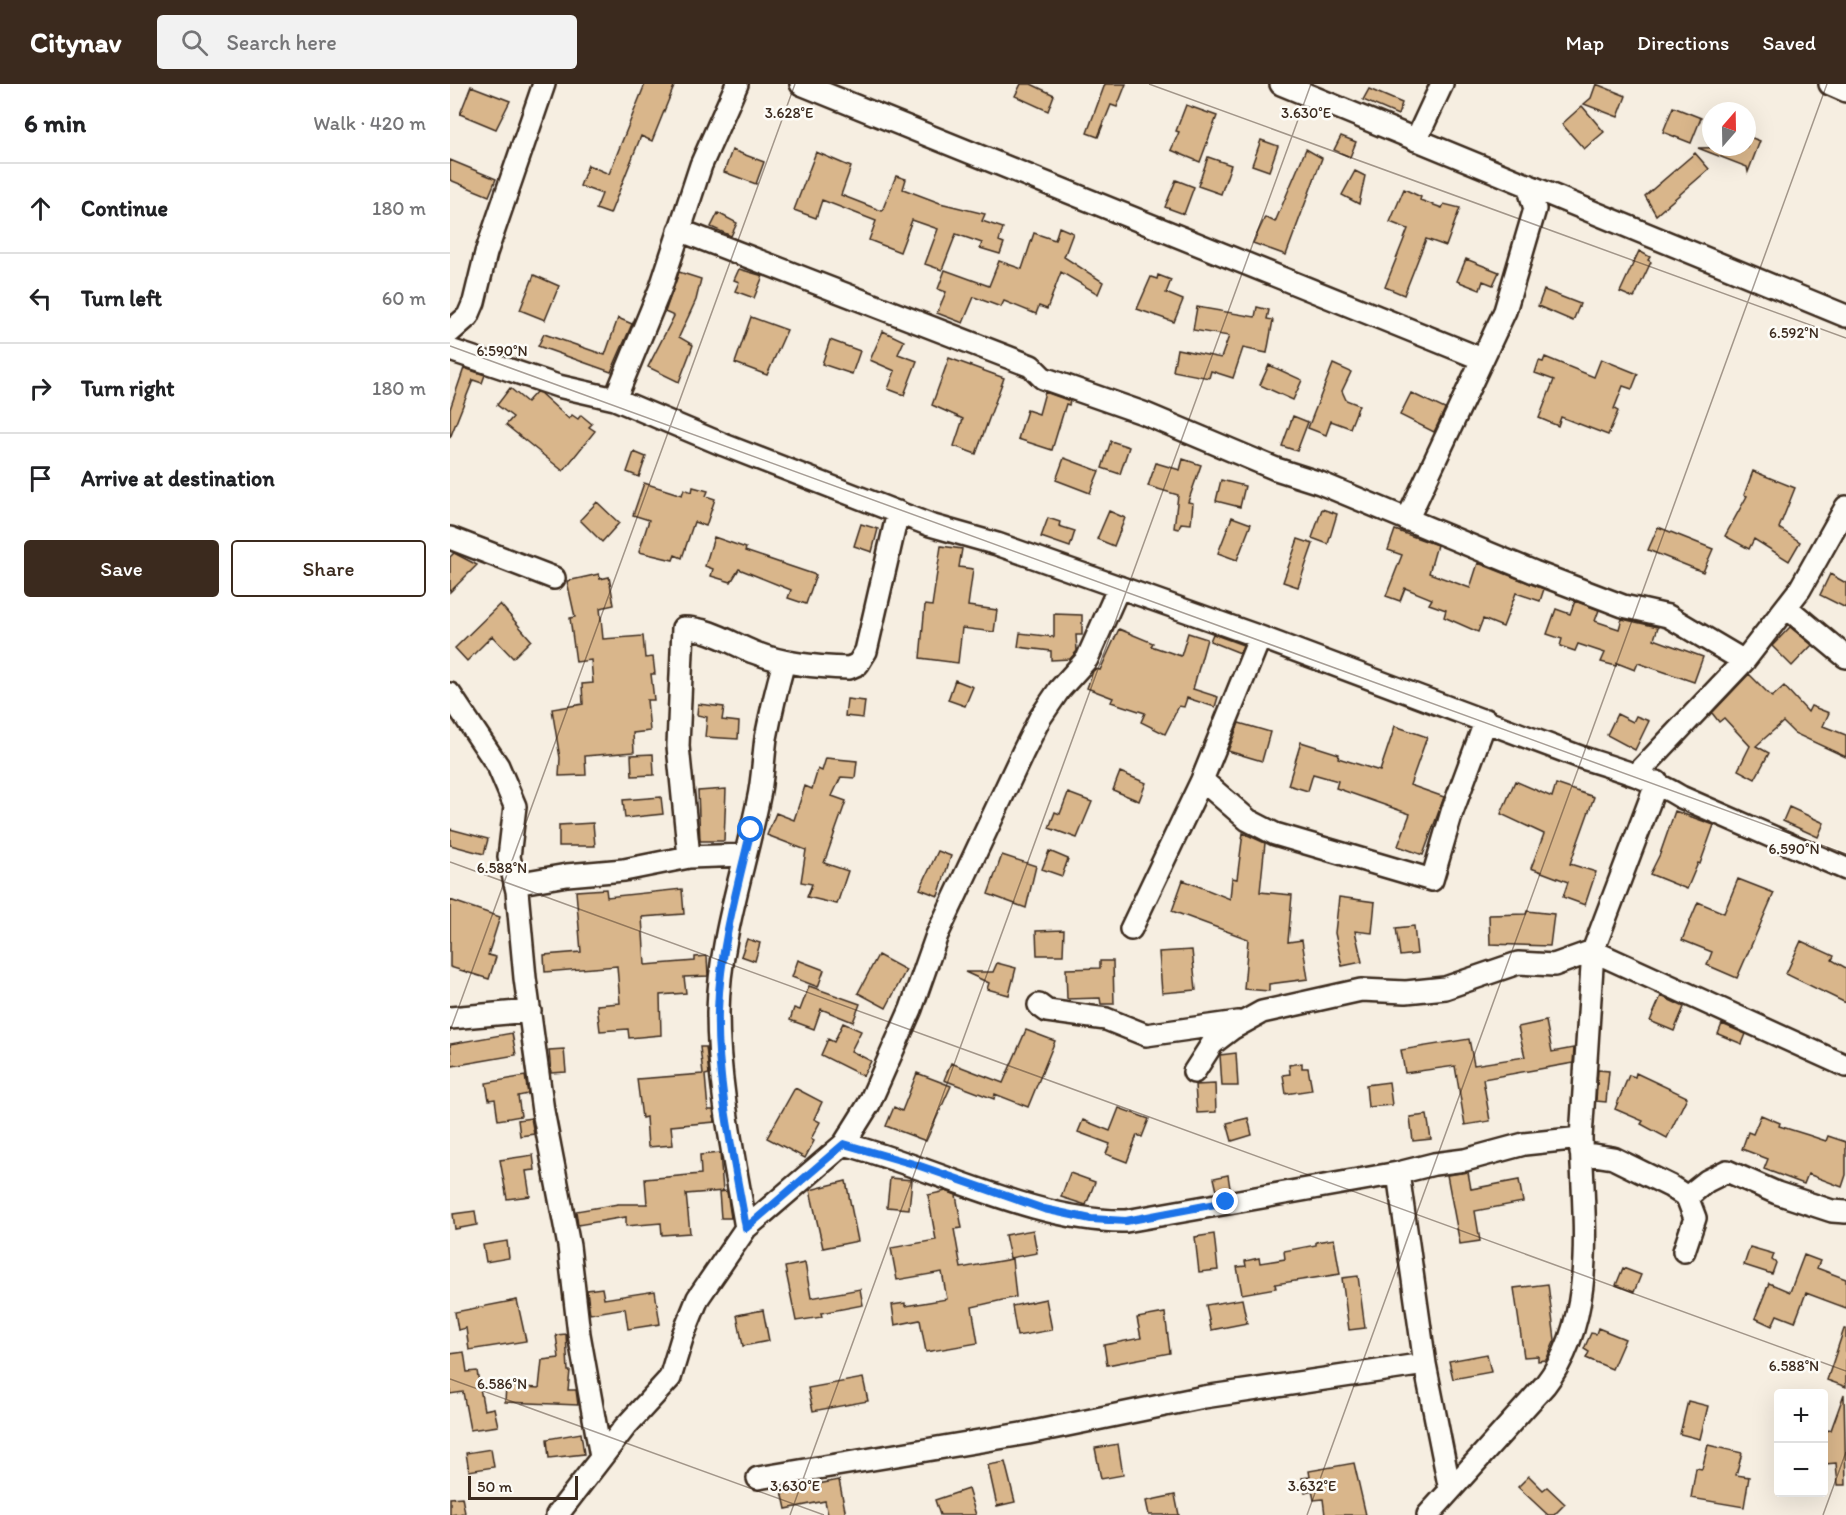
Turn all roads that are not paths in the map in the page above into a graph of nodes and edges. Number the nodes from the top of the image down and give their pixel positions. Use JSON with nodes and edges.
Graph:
{"nodes":[{"id":1,"x":544,"y":84,"type":"edge"},
{"id":2,"x":737,"y":84,"type":"edge"},
{"id":3,"x":801,"y":84,"type":"edge"},
{"id":4,"x":1281,"y":84,"type":"edge"},
{"id":5,"x":1442,"y":84,"type":"edge"},
{"id":6,"x":1830,"y":84,"type":"edge"},
{"id":7,"x":1846,"y":91,"type":"edge"},
{"id":8,"x":1416,"y":140,"type":"junction"},
{"id":9,"x":1528,"y":186,"type":"junction"},
{"id":10,"x":679,"y":230,"type":"junction"},
{"id":11,"x":1846,"y":316,"type":"edge"},
{"id":12,"x":450,"y":332,"type":"edge"},
{"id":13,"x":450,"y":350,"type":"edge"},
{"id":14,"x":1482,"y":359,"type":"junction"},
{"id":15,"x":615,"y":399,"type":"junction"},
{"id":16,"x":898,"y":512,"type":"junction"},
{"id":17,"x":1844,"y":516,"type":"edge"},
{"id":18,"x":1407,"y":520,"type":"junction"},
{"id":19,"x":450,"y":538,"type":"edge"},
{"id":20,"x":554,"y":578,"type":"dead end"},
{"id":21,"x":1119,"y":587,"type":"junction"},
{"id":22,"x":1786,"y":607,"type":"junction"},
{"id":23,"x":1260,"y":637,"type":"junction"},
{"id":24,"x":1846,"y":657,"type":"edge"},
{"id":25,"x":1744,"y":661,"type":"junction"},
{"id":26,"x":784,"y":662,"type":"junction"},
{"id":27,"x":450,"y":694,"type":"edge"},
{"id":28,"x":1486,"y":720,"type":"junction"},
{"id":29,"x":1637,"y":774,"type":"junction"},
{"id":30,"x":1202,"y":780,"type":"junction"},
{"id":31,"x":1657,"y":782,"type":"junction"},
{"id":32,"x":745,"y":855,"type":"junction"},
{"id":33,"x":689,"y":857,"type":"junction"},
{"id":34,"x":1846,"y":869,"type":"edge"},
{"id":35,"x":515,"y":884,"type":"junction"},
{"id":36,"x":1131,"y":930,"type":"dead end"},
{"id":37,"x":1593,"y":951,"type":"junction"},
{"id":38,"x":1039,"y":1005,"type":"dead end"},
{"id":39,"x":530,"y":1011,"type":"junction"},
{"id":40,"x":450,"y":1018,"type":"edge"},
{"id":41,"x":1245,"y":1022,"type":"junction"},
{"id":42,"x":1846,"y":1066,"type":"edge"},
{"id":43,"x":1194,"y":1072,"type":"dead end"},
{"id":44,"x":844,"y":1144,"type":"junction"},
{"id":45,"x":1581,"y":1145,"type":"junction"},
{"id":46,"x":1398,"y":1173,"type":"junction"},
{"id":47,"x":1687,"y":1197,"type":"junction"},
{"id":48,"x":1846,"y":1212,"type":"edge"},
{"id":49,"x":746,"y":1228,"type":"junction"},
{"id":50,"x":1684,"y":1251,"type":"dead end"},
{"id":51,"x":1425,"y":1364,"type":"junction"},
{"id":52,"x":601,"y":1457,"type":"junction"},
{"id":53,"x":758,"y":1478,"type":"dead end"},
{"id":54,"x":1450,"y":1490,"type":"junction"},
{"id":55,"x":557,"y":1515,"type":"edge"},
{"id":56,"x":1428,"y":1515,"type":"edge"}],
"edges":[{"from":1,"to":12,"type":"street"},
{"from":2,"to":10,"type":"street"},
{"from":3,"to":14,"type":"street"},
{"from":4,"to":8,"type":"street"},
{"from":5,"to":8,"type":"street"},
{"from":6,"to":7,"type":"street"},
{"from":8,"to":9,"type":"street"},
{"from":9,"to":11,"type":"street"},
{"from":9,"to":14,"type":"street"},
{"from":10,"to":15,"type":"street"},
{"from":10,"to":18,"type":"street"},
{"from":13,"to":15,"type":"street"},
{"from":14,"to":18,"type":"street"},
{"from":15,"to":16,"type":"street"},
{"from":16,"to":21,"type":"street"},
{"from":16,"to":26,"type":"street"},
{"from":17,"to":22,"type":"street"},
{"from":18,"to":25,"type":"street"},
{"from":19,"to":20,"type":"street"},
{"from":21,"to":23,"type":"street"},
{"from":21,"to":44,"type":"street"},
{"from":22,"to":24,"type":"street"},
{"from":22,"to":25,"type":"street"},
{"from":23,"to":28,"type":"street"},
{"from":23,"to":30,"type":"street"},
{"from":25,"to":29,"type":"street"},
{"from":26,"to":32,"type":"street"},
{"from":26,"to":33,"type":"street"},
{"from":27,"to":35,"type":"street"},
{"from":28,"to":29,"type":"street"},
{"from":28,"to":30,"type":"street"},
{"from":29,"to":31,"type":"street"},
{"from":30,"to":36,"type":"street"},
{"from":31,"to":34,"type":"street"},
{"from":31,"to":37,"type":"street"},
{"from":32,"to":33,"type":"street"},
{"from":32,"to":49,"type":"street"},
{"from":33,"to":35,"type":"street"},
{"from":35,"to":39,"type":"street"},
{"from":37,"to":41,"type":"street"},
{"from":37,"to":42,"type":"street"},
{"from":37,"to":45,"type":"street"},
{"from":38,"to":41,"type":"street"},
{"from":39,"to":40,"type":"street"},
{"from":39,"to":52,"type":"street"},
{"from":41,"to":43,"type":"street"},
{"from":44,"to":46,"type":"street"},
{"from":44,"to":49,"type":"street"},
{"from":45,"to":46,"type":"street"},
{"from":45,"to":47,"type":"street"},
{"from":45,"to":54,"type":"street"},
{"from":46,"to":51,"type":"street"},
{"from":47,"to":48,"type":"street"},
{"from":47,"to":50,"type":"street"},
{"from":49,"to":52,"type":"street"},
{"from":51,"to":53,"type":"street"},
{"from":51,"to":54,"type":"street"},
{"from":52,"to":55,"type":"street"},
{"from":54,"to":56,"type":"street"}]}
